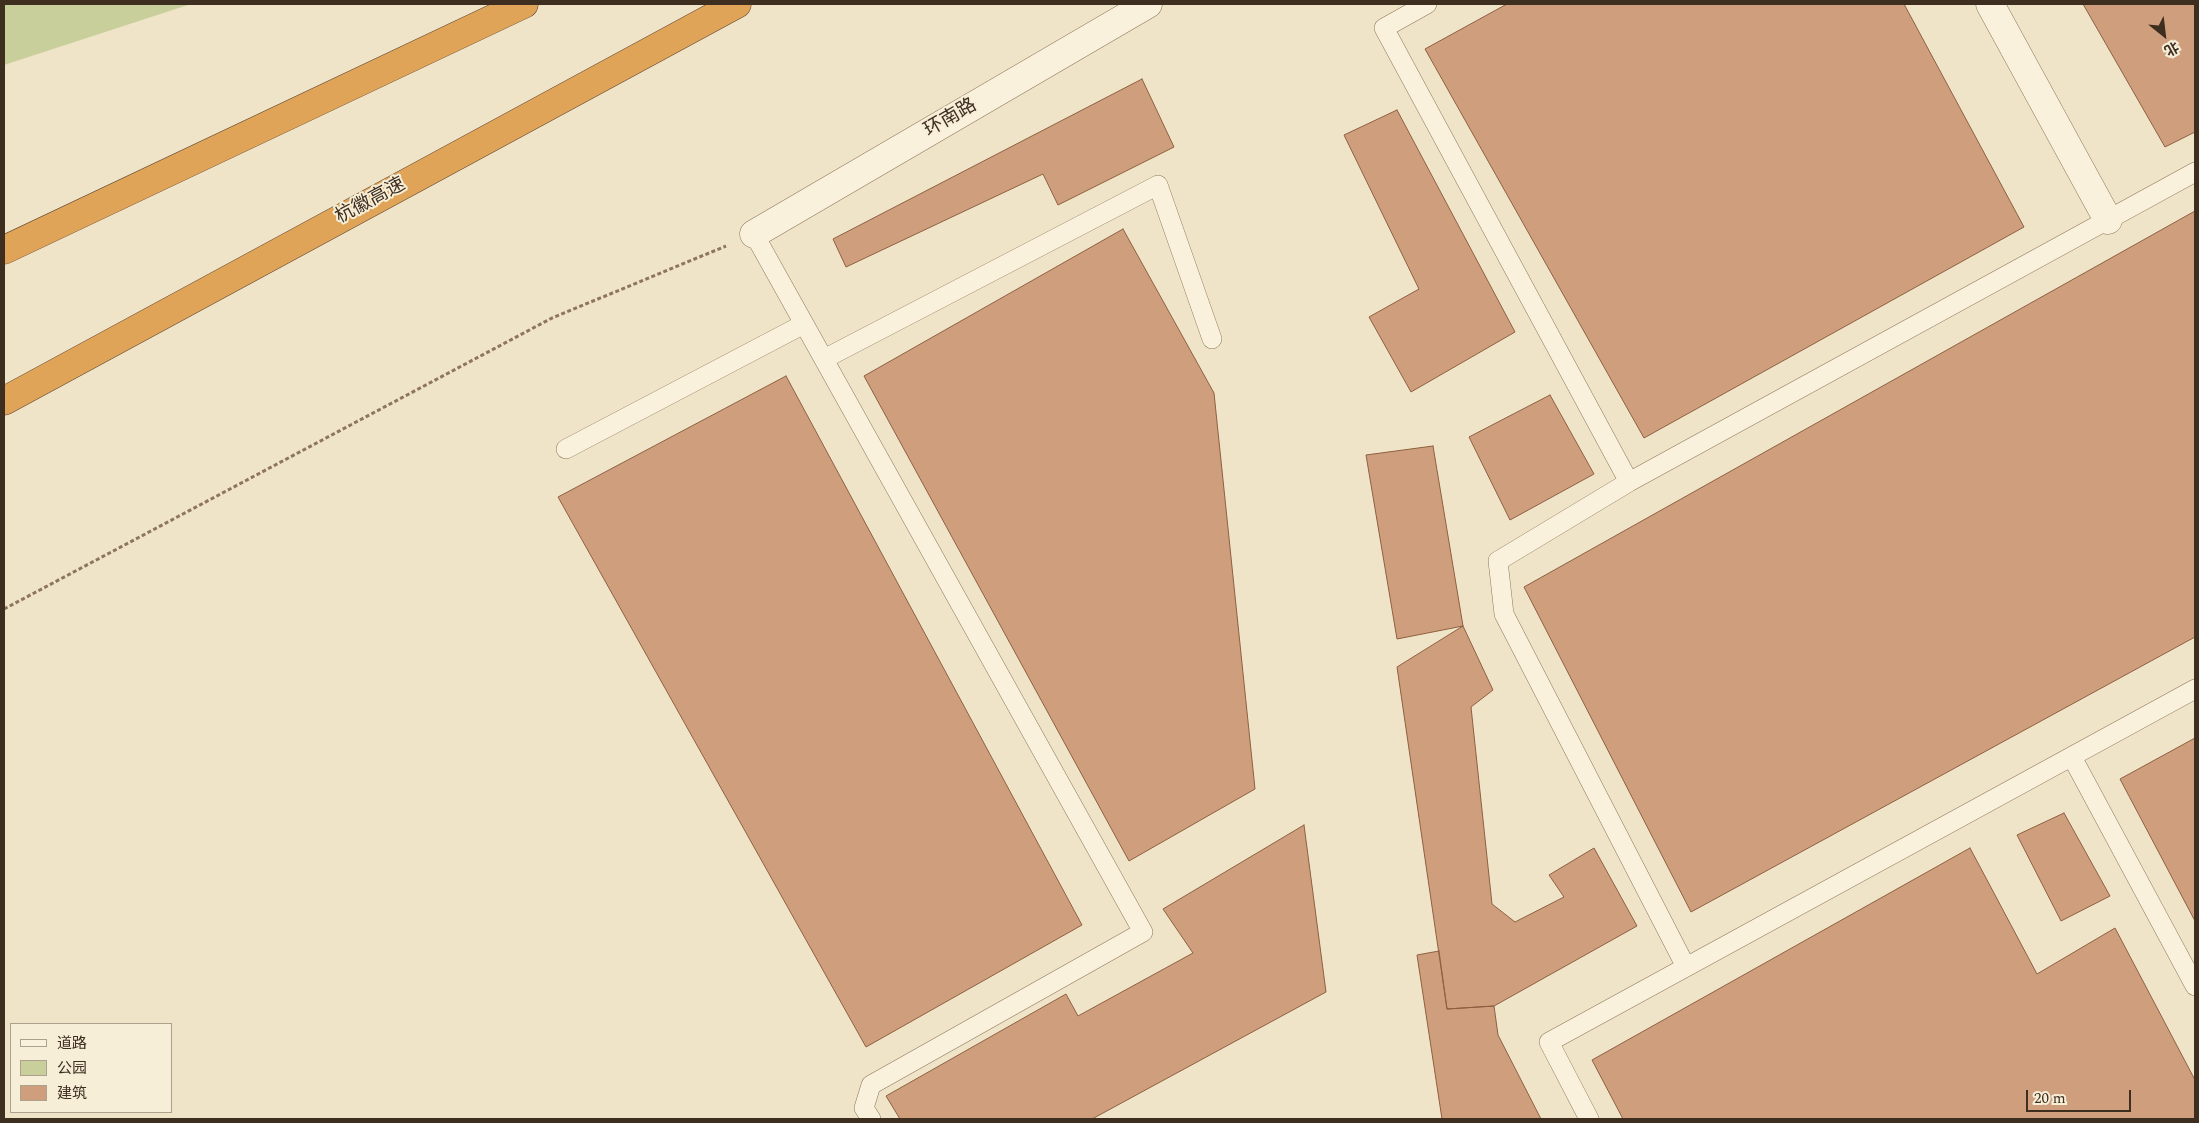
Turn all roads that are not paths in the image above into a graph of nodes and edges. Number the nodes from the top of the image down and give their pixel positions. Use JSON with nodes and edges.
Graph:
{"nodes":[{"id":1,"x":524,"y":4,"type":"edge"},
{"id":2,"x":738,"y":4,"type":"edge"},
{"id":3,"x":1148,"y":4,"type":"edge"},
{"id":4,"x":1427,"y":4,"type":"edge"},
{"id":5,"x":1990,"y":4,"type":"edge"},
{"id":6,"x":2195,"y":172,"type":"edge"},
{"id":7,"x":2108,"y":220,"type":"junction"},
{"id":8,"x":754,"y":234,"type":"joint"},
{"id":9,"x":4,"y":250,"type":"edge"},
{"id":10,"x":804,"y":324,"type":"junction"},
{"id":11,"x":1212,"y":339,"type":"dead end"},
{"id":12,"x":824,"y":359,"type":"junction"},
{"id":13,"x":4,"y":401,"type":"edge"},
{"id":14,"x":566,"y":449,"type":"dead end"},
{"id":15,"x":1629,"y":482,"type":"junction"},
{"id":16,"x":2195,"y":689,"type":"edge"},
{"id":17,"x":2072,"y":757,"type":"junction"},
{"id":18,"x":1686,"y":968,"type":"junction"},
{"id":19,"x":2195,"y":986,"type":"edge"},
{"id":20,"x":871,"y":1119,"type":"edge"},
{"id":21,"x":1590,"y":1119,"type":"edge"}],
"edges":[{"from":1,"to":9,"type":"highway"},
{"from":2,"to":13,"type":"highway","name":"杭徽高速"},
{"from":3,"to":8,"type":"street","name":"环南路"},
{"from":4,"to":15,"type":"lane"},
{"from":5,"to":7,"type":"street"},
{"from":6,"to":7,"type":"lane"},
{"from":7,"to":15,"type":"lane"},
{"from":8,"to":10,"type":"lane"},
{"from":10,"to":12,"type":"lane"},
{"from":10,"to":14,"type":"lane"},
{"from":11,"to":12,"type":"lane"},
{"from":12,"to":20,"type":"lane"},
{"from":15,"to":18,"type":"lane"},
{"from":16,"to":17,"type":"lane"},
{"from":17,"to":18,"type":"lane"},
{"from":17,"to":19,"type":"lane"},
{"from":18,"to":21,"type":"lane"}]}
